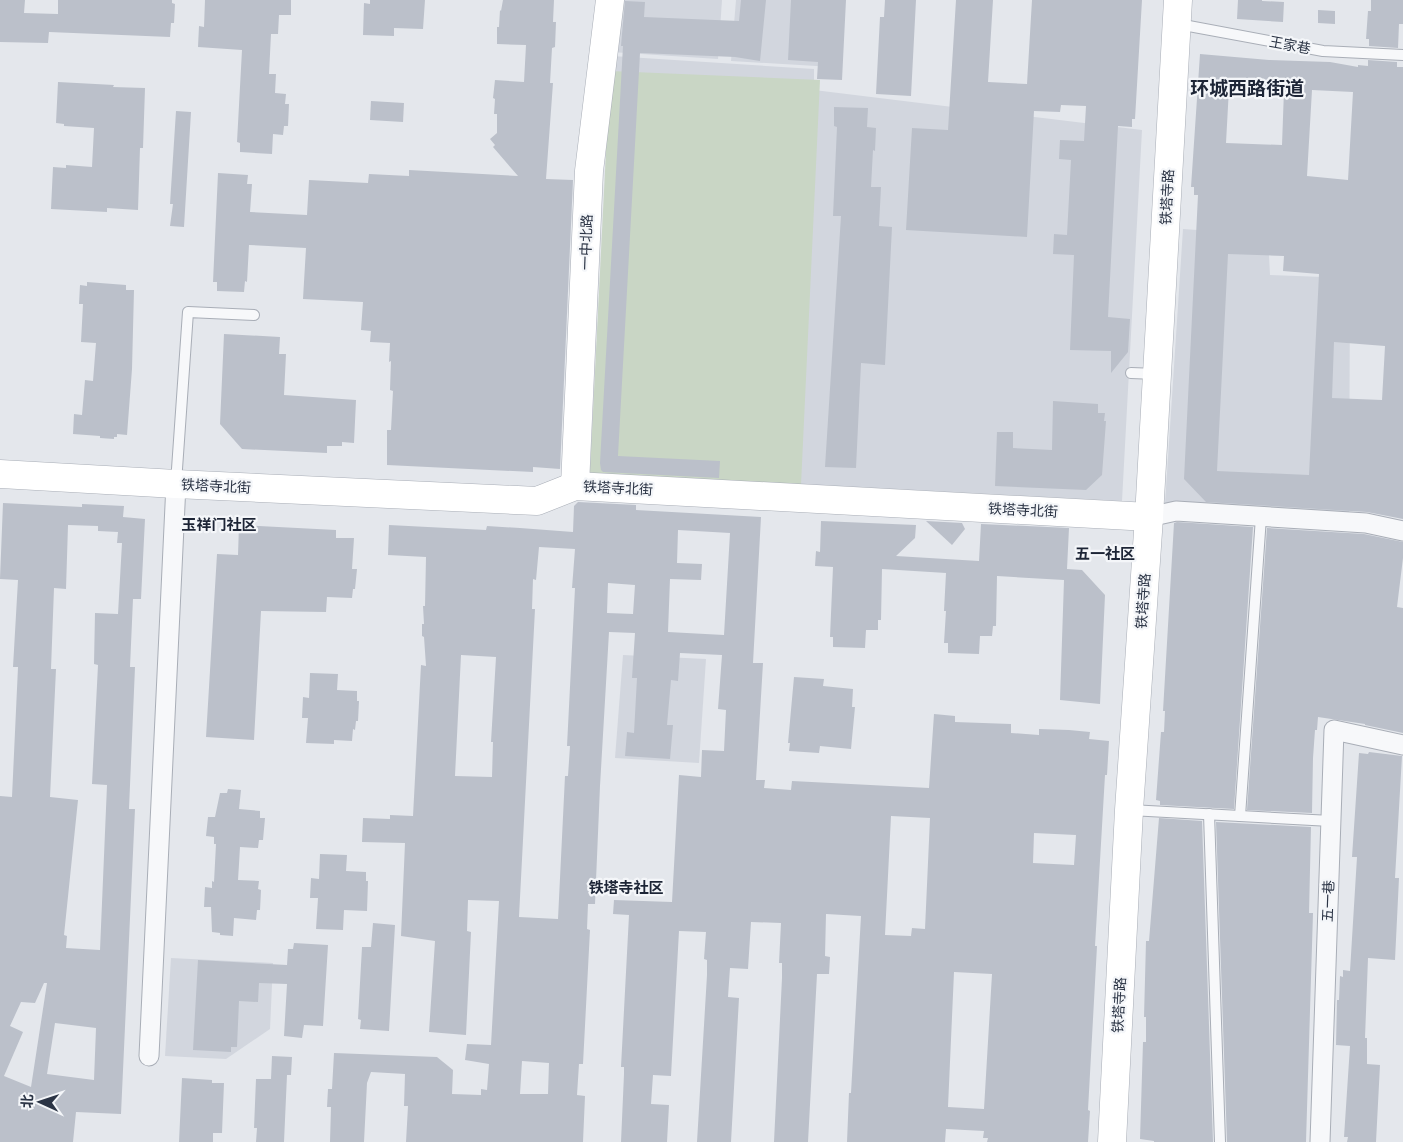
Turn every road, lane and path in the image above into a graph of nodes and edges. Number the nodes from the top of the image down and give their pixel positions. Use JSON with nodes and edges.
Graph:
{"nodes":[{"id":1,"x":610,"y":0,"type":"edge"},
{"id":2,"x":1178,"y":12,"type":"edge"},
{"id":3,"x":1403,"y":55,"type":"edge"},
{"id":4,"x":254,"y":315,"type":"dead end"},
{"id":5,"x":1130,"y":373,"type":"dead end"},
{"id":6,"x":1157,"y":374,"type":"junction"},
{"id":7,"x":0,"y":474,"type":"edge"},
{"id":8,"x":176,"y":484,"type":"junction"},
{"id":9,"x":576,"y":486,"type":"junction"},
{"id":10,"x":1149,"y":516,"type":"junction"},
{"id":11,"x":1261,"y":518,"type":"junction"},
{"id":12,"x":1403,"y":531,"type":"edge"},
{"id":13,"x":1403,"y":745,"type":"edge"},
{"id":14,"x":1129,"y":810,"type":"junction"},
{"id":15,"x":1209,"y":814,"type":"junction"},
{"id":16,"x":1240,"y":816,"type":"junction"},
{"id":17,"x":1331,"y":821,"type":"junction"},
{"id":18,"x":149,"y":1056,"type":"dead end"},
{"id":19,"x":1112,"y":1142,"type":"edge"},
{"id":20,"x":1220,"y":1142,"type":"edge"},
{"id":21,"x":1320,"y":1142,"type":"edge"}],
"edges":[{"from":1,"to":9,"type":"street","name":"一中北路"},
{"from":2,"to":3,"type":"lane","name":"王家巷"},
{"from":2,"to":6,"type":"street","name":"铁塔寺路"},
{"from":4,"to":8,"type":"lane"},
{"from":5,"to":6,"type":"lane"},
{"from":6,"to":10,"type":"street","name":"铁塔寺路"},
{"from":7,"to":8,"type":"street","name":"铁塔寺北街"},
{"from":8,"to":9,"type":"street","name":"铁塔寺北街"},
{"from":8,"to":18,"type":"street"},
{"from":9,"to":10,"type":"street","name":"铁塔寺北街"},
{"from":10,"to":11,"type":"street"},
{"from":10,"to":14,"type":"street","name":"铁塔寺路"},
{"from":11,"to":12,"type":"street"},
{"from":11,"to":16,"type":"lane"},
{"from":13,"to":17,"type":"street","name":"五一巷"},
{"from":14,"to":15,"type":"lane"},
{"from":14,"to":19,"type":"street","name":"铁塔寺路"},
{"from":15,"to":16,"type":"lane"},
{"from":15,"to":20,"type":"lane"},
{"from":16,"to":17,"type":"lane"},
{"from":17,"to":21,"type":"street","name":"五一巷"}]}
